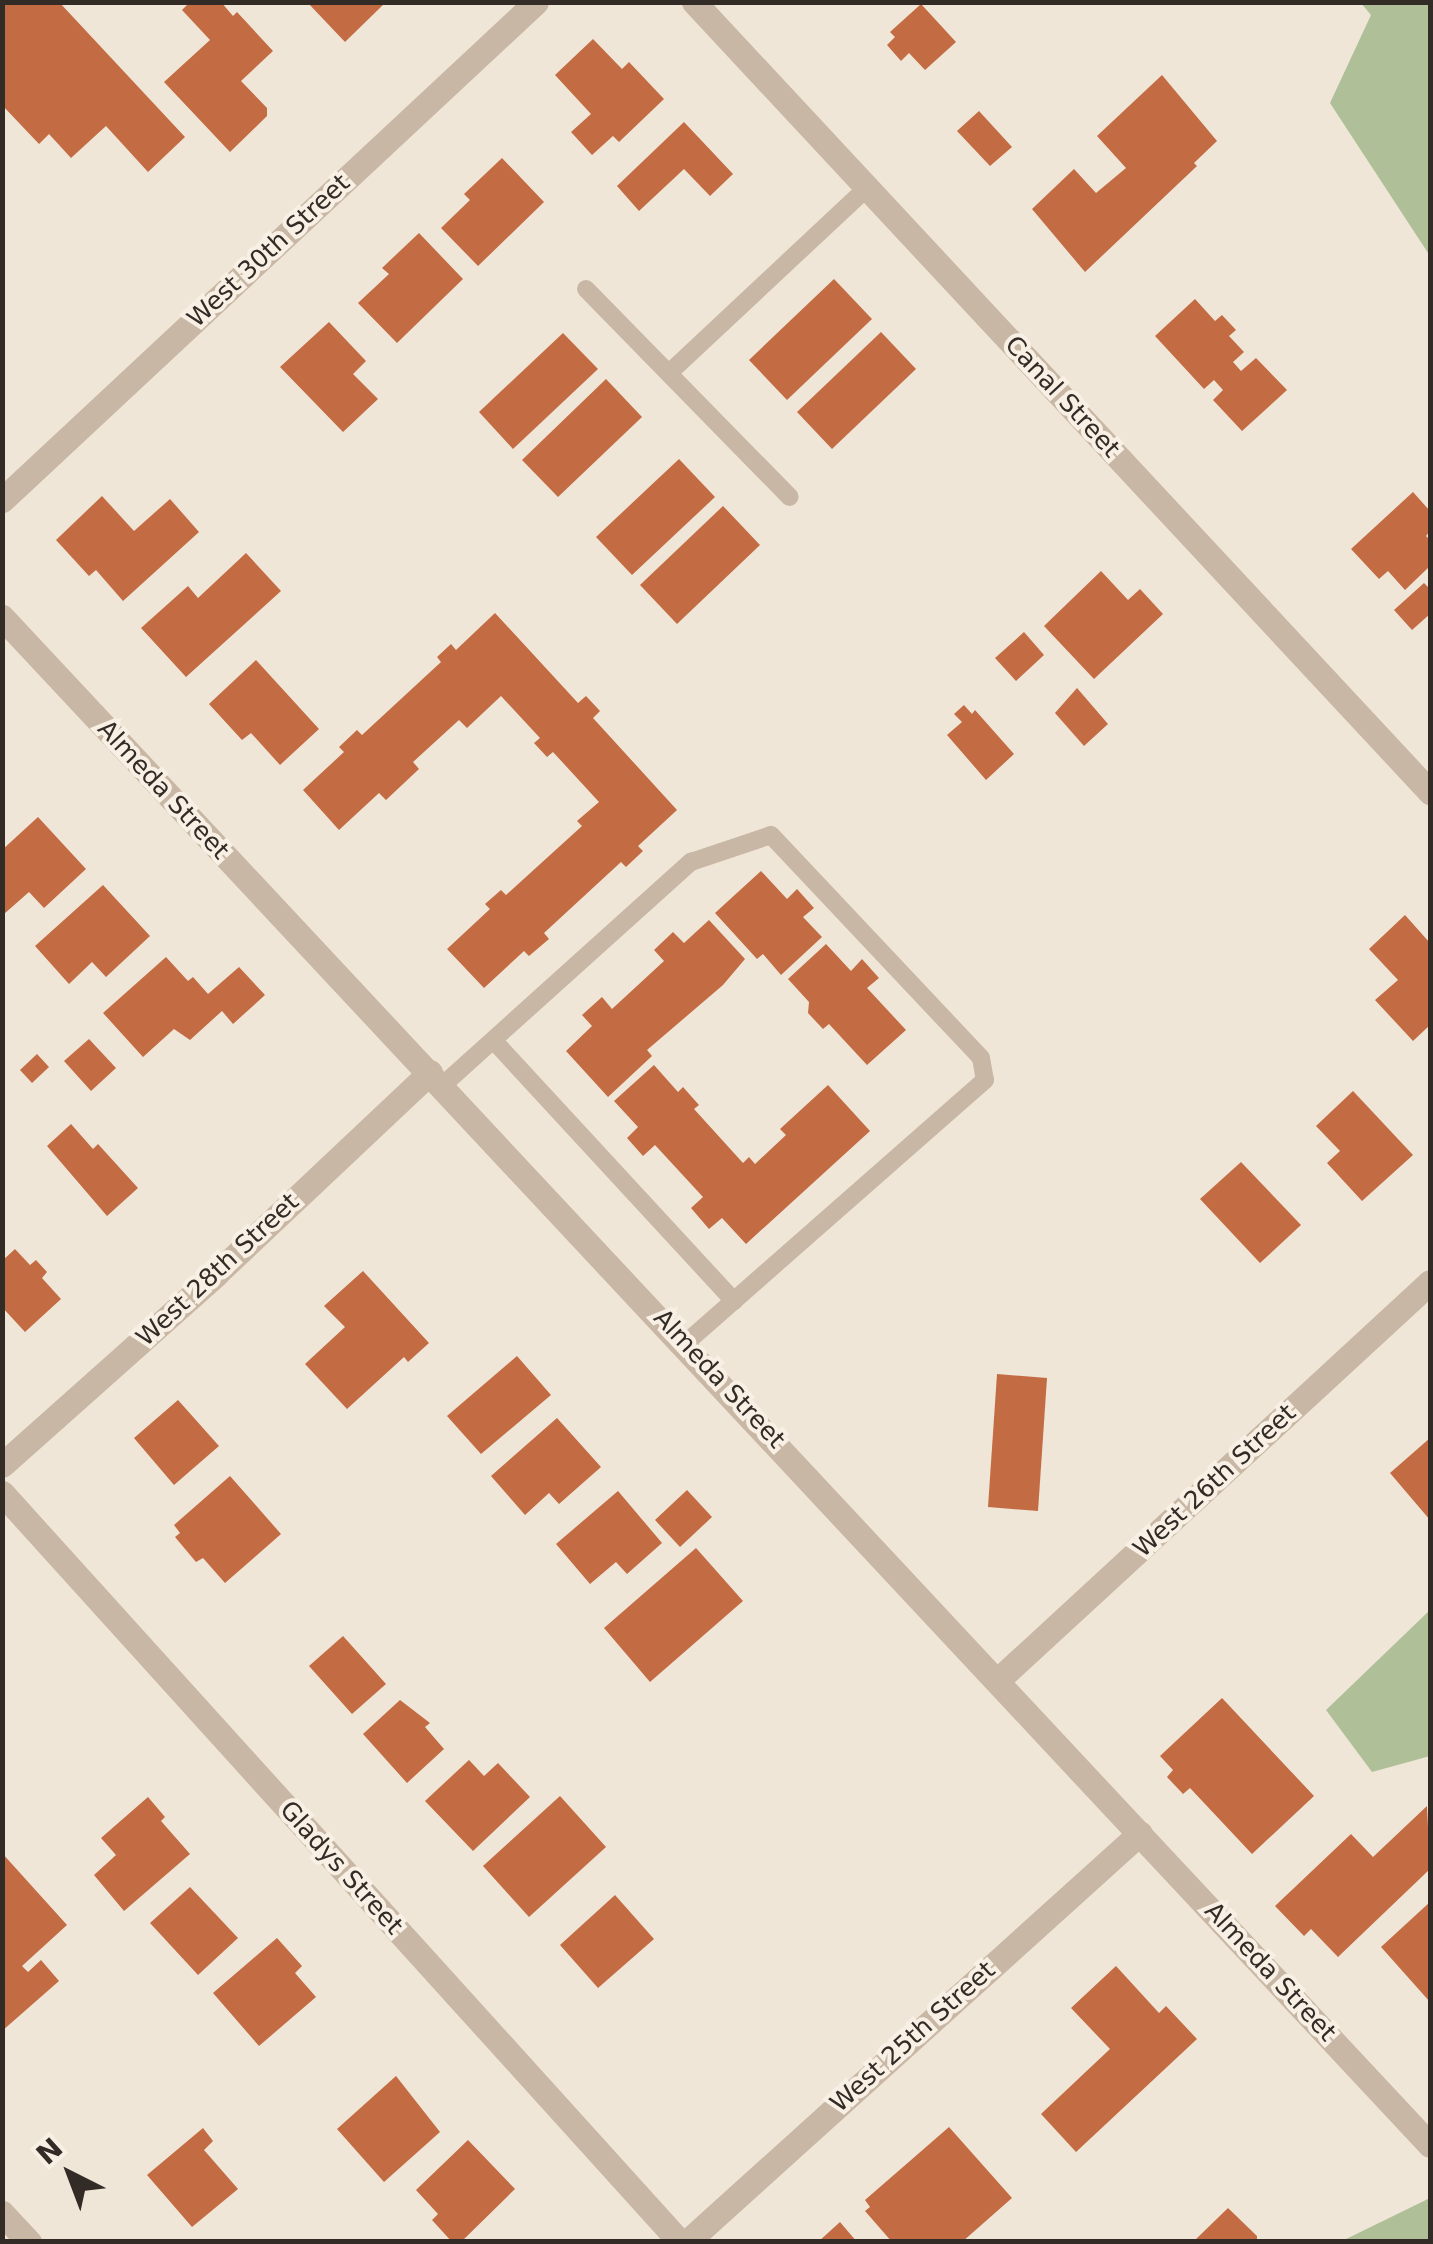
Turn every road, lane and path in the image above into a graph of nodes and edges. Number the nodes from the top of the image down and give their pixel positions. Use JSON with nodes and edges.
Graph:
{"nodes":[{"id":1,"x":536,"y":2,"type":"edge"},
{"id":2,"x":694,"y":2,"type":"edge"},
{"id":3,"x":867,"y":188,"type":"junction"},
{"id":4,"x":586,"y":289,"type":"dead end"},
{"id":5,"x":669,"y":373,"type":"junction"},
{"id":6,"x":790,"y":497,"type":"dead end"},
{"id":7,"x":2,"y":500,"type":"edge"},
{"id":8,"x":2,"y":617,"type":"edge"},
{"id":9,"x":1430,"y":792,"type":"edge"},
{"id":10,"x":494,"y":1041,"type":"junction"},
{"id":11,"x":436,"y":1078,"type":"junction"},
{"id":12,"x":1430,"y":1282,"type":"edge"},
{"id":13,"x":734,"y":1301,"type":"junction"},
{"id":14,"x":686,"y":1344,"type":"junction"},
{"id":15,"x":2,"y":1465,"type":"edge"},
{"id":16,"x":2,"y":1494,"type":"edge"},
{"id":17,"x":998,"y":1680,"type":"junction"},
{"id":18,"x":1140,"y":1833,"type":"junction"},
{"id":19,"x":1430,"y":2145,"type":"edge"},
{"id":20,"x":2,"y":2213,"type":"edge"},
{"id":21,"x":29,"y":2242,"type":"edge"},
{"id":22,"x":683,"y":2242,"type":"edge"}],
"edges":[{"from":1,"to":7,"type":"street","name":"West 30th Street"},
{"from":2,"to":3,"type":"street","name":"Canal Street"},
{"from":3,"to":5,"type":"lane"},
{"from":3,"to":9,"type":"street","name":"Canal Street"},
{"from":4,"to":5,"type":"lane"},
{"from":5,"to":6,"type":"lane"},
{"from":8,"to":11,"type":"street","name":"Almeda Street"},
{"from":10,"to":11,"type":"lane"},
{"from":10,"to":13,"type":"lane"},
{"from":10,"to":13,"type":"lane"},
{"from":11,"to":14,"type":"street","name":"Almeda Street"},
{"from":11,"to":15,"type":"street","name":"West 28th Street"},
{"from":12,"to":17,"type":"street","name":"West 26th Street"},
{"from":13,"to":14,"type":"lane"},
{"from":14,"to":17,"type":"street","name":"Almeda Street"},
{"from":16,"to":22,"type":"street","name":"Gladys Street"},
{"from":17,"to":18,"type":"street","name":"Almeda Street"},
{"from":18,"to":19,"type":"street","name":"Almeda Street"},
{"from":18,"to":22,"type":"street","name":"West 25th Street"},
{"from":20,"to":21,"type":"street"}]}
